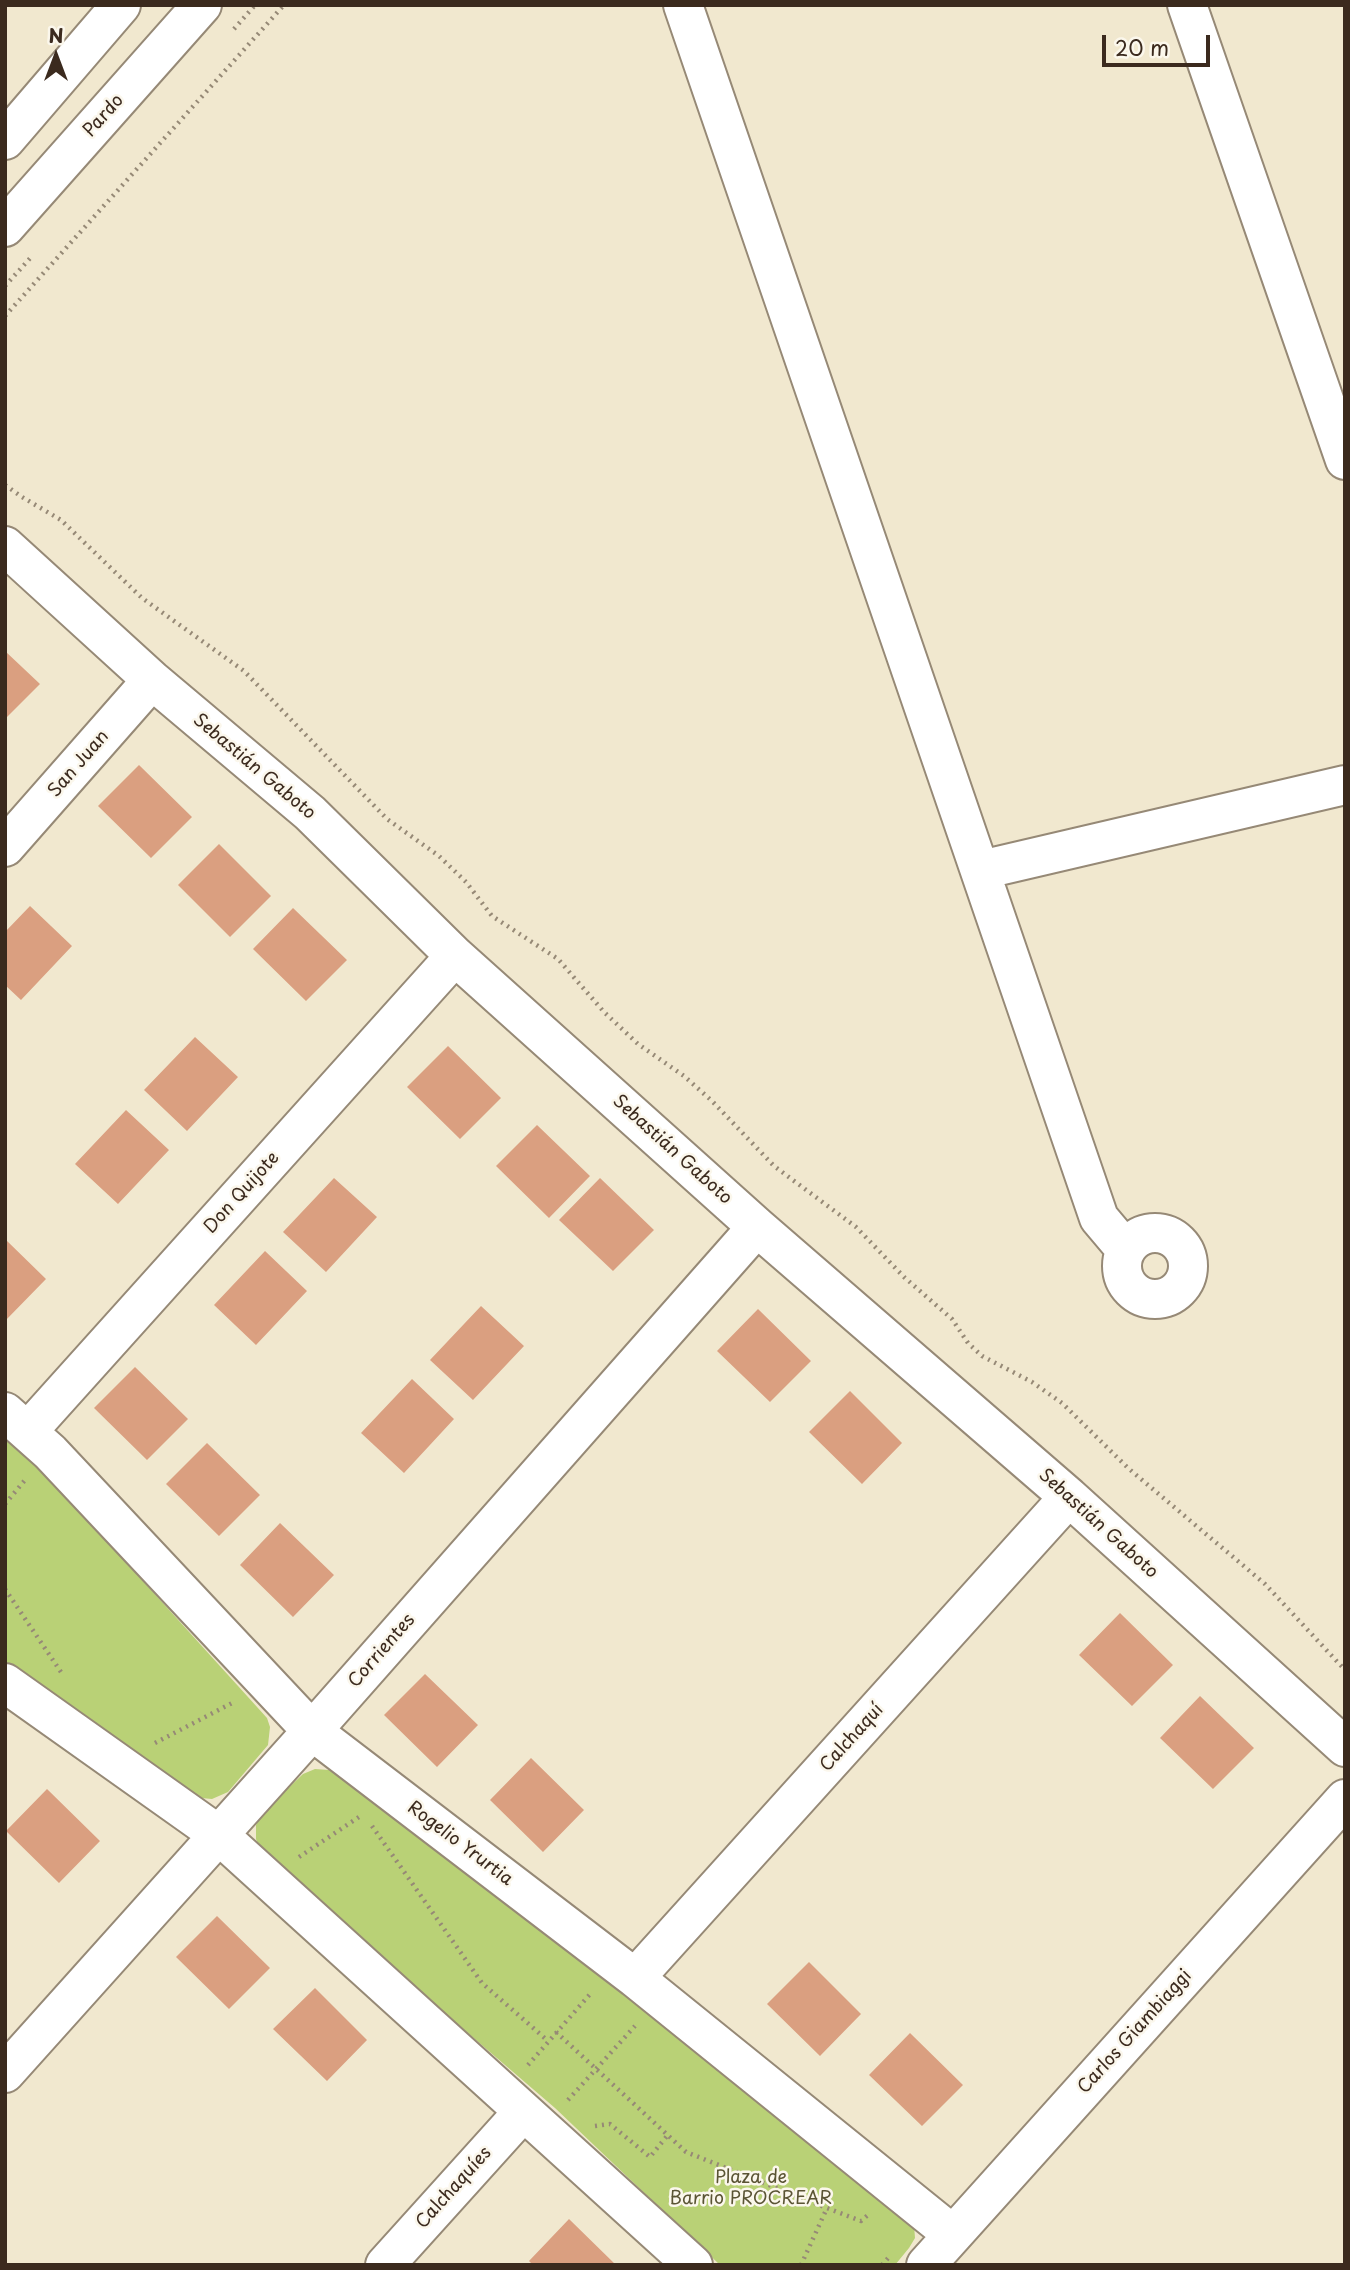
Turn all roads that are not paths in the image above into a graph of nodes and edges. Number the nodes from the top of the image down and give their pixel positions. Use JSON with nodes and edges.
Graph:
{"nodes":[{"id":1,"x":121,"y":5,"type":"edge"},
{"id":2,"x":202,"y":5,"type":"edge"},
{"id":3,"x":683,"y":5,"type":"edge"},
{"id":4,"x":1187,"y":5,"type":"edge"},
{"id":5,"x":5,"y":140,"type":"edge"},
{"id":6,"x":5,"y":227,"type":"edge"},
{"id":7,"x":1345,"y":460,"type":"edge"},
{"id":8,"x":5,"y":546,"type":"edge"},
{"id":9,"x":152,"y":680,"type":"junction"},
{"id":10,"x":1345,"y":785,"type":"edge"},
{"id":11,"x":5,"y":847,"type":"edge"},
{"id":12,"x":981,"y":870,"type":"junction"},
{"id":13,"x":455,"y":956,"type":"junction"},
{"id":14,"x":757,"y":1227,"type":"junction"},
{"id":15,"x":1126,"y":1250,"type":"dead end"},
{"id":16,"x":17,"y":1422,"type":"edge"},
{"id":17,"x":1069,"y":1497,"type":"junction"},
{"id":18,"x":5,"y":1683,"type":"edge"},
{"id":19,"x":312,"y":1731,"type":"junction"},
{"id":20,"x":1345,"y":1747,"type":"edge"},
{"id":21,"x":1345,"y":1799,"type":"edge"},
{"id":22,"x":219,"y":1836,"type":"junction"},
{"id":23,"x":617,"y":1981,"type":"junction"},
{"id":24,"x":5,"y":2073,"type":"edge"},
{"id":25,"x":523,"y":2112,"type":"junction"},
{"id":26,"x":953,"y":2234,"type":"junction"},
{"id":27,"x":385,"y":2265,"type":"edge"},
{"id":28,"x":693,"y":2265,"type":"edge"},
{"id":29,"x":926,"y":2265,"type":"edge"}],
"edges":[{"from":1,"to":5,"type":"street"},
{"from":2,"to":6,"type":"street","name":"Pardo"},
{"from":3,"to":12,"type":"street"},
{"from":4,"to":7,"type":"street"},
{"from":8,"to":9,"type":"street","name":"Sebastián Gaboto"},
{"from":9,"to":11,"type":"street","name":"San Juan"},
{"from":9,"to":13,"type":"street","name":"Sebastián Gaboto"},
{"from":10,"to":12,"type":"street"},
{"from":12,"to":15,"type":"street"},
{"from":13,"to":14,"type":"street","name":"Sebastián Gaboto"},
{"from":13,"to":16,"type":"street","name":"Don Quijote"},
{"from":14,"to":17,"type":"street","name":"Sebastián Gaboto"},
{"from":14,"to":19,"type":"street","name":"Corrientes"},
{"from":16,"to":19,"type":"street","name":"Rogelio Yrurtia"},
{"from":17,"to":20,"type":"street","name":"Sebastián Gaboto"},
{"from":17,"to":23,"type":"street","name":"Calchaquí"},
{"from":18,"to":22,"type":"street"},
{"from":19,"to":22,"type":"street","name":"Corrientes"},
{"from":19,"to":23,"type":"street","name":"Rogelio Yrurtia"},
{"from":21,"to":26,"type":"street","name":"Carlos Giambiaggi"},
{"from":22,"to":24,"type":"street","name":"Corrientes"},
{"from":22,"to":25,"type":"street"},
{"from":23,"to":26,"type":"street","name":"Rogelio Yrurtia"},
{"from":25,"to":27,"type":"street","name":"Calchaquíes"},
{"from":25,"to":28,"type":"street"},
{"from":26,"to":29,"type":"street","name":"Carlos Giambiaggi"}]}
